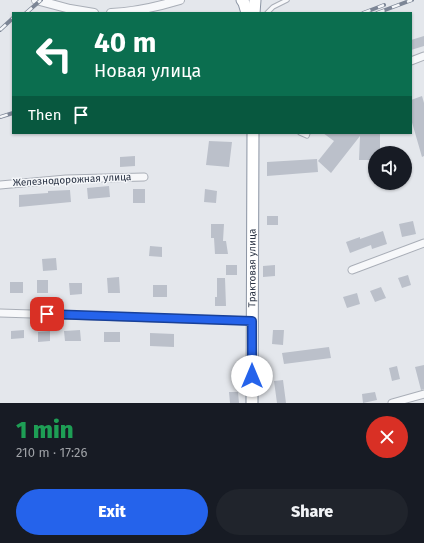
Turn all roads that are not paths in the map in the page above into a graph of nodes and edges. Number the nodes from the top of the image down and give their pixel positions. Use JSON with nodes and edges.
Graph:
{"nodes":[{"id":1,"x":36,"y":0,"type":"edge"},
{"id":2,"x":180,"y":0,"type":"edge"},
{"id":3,"x":242,"y":0,"type":"edge"},
{"id":4,"x":255,"y":0,"type":"edge"},
{"id":5,"x":287,"y":0,"type":"edge"},
{"id":6,"x":86,"y":12,"type":"edge"},
{"id":7,"x":131,"y":12,"type":"edge"},
{"id":8,"x":247,"y":12,"type":"edge"},
{"id":9,"x":254,"y":12,"type":"edge"},
{"id":10,"x":268,"y":12,"type":"edge"},
{"id":11,"x":424,"y":57,"type":"edge"},
{"id":12,"x":412,"y":61,"type":"edge"},
{"id":13,"x":253,"y":134,"type":"edge"},
{"id":14,"x":144,"y":177,"type":"dead end"},
{"id":15,"x":0,"y":184,"type":"edge"},
{"id":16,"x":424,"y":243,"type":"edge"},
{"id":17,"x":352,"y":270,"type":"dead end"},
{"id":18,"x":0,"y":313,"type":"edge"},
{"id":19,"x":252,"y":321,"type":"junction"},
{"id":20,"x":424,"y":394,"type":"edge"},
{"id":21,"x":252,"y":403,"type":"edge"},
{"id":22,"x":392,"y":403,"type":"edge"}],
"edges":[{"from":1,"to":6,"type":"street"},
{"from":2,"to":7,"type":"street"},
{"from":3,"to":8,"type":"highway"},
{"from":4,"to":9,"type":"highway"},
{"from":5,"to":10,"type":"lane"},
{"from":11,"to":12,"type":"street"},
{"from":13,"to":19,"type":"highway","name":"Трактовая улица"},
{"from":14,"to":15,"type":"street","name":"Железнодорожная улица"},
{"from":16,"to":17,"type":"street"},
{"from":18,"to":19,"type":"street"},
{"from":19,"to":21,"type":"highway","name":"Трактовая улица"},
{"from":20,"to":22,"type":"street"}]}
